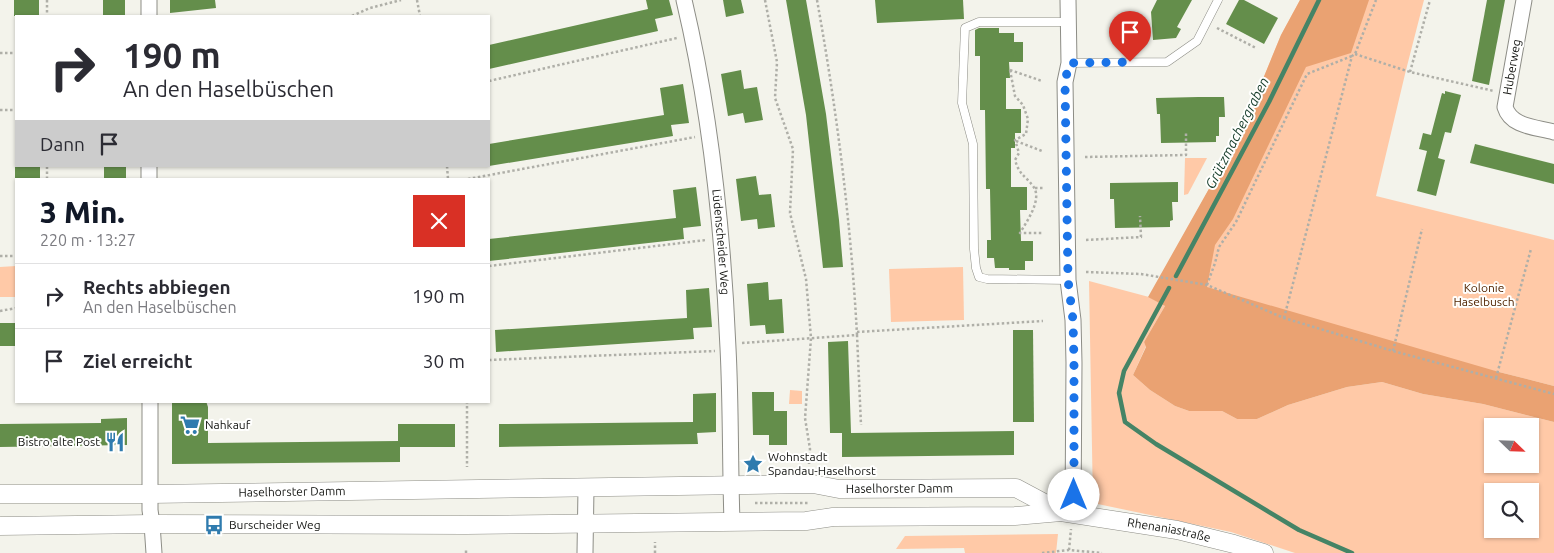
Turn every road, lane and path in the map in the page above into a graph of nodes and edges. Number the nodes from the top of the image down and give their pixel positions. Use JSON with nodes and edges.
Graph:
{"nodes":[{"id":1,"x":47,"y":0,"type":"edge"},
{"id":2,"x":149,"y":0,"type":"edge"},
{"id":3,"x":401,"y":0,"type":"edge"},
{"id":4,"x":417,"y":0,"type":"edge"},
{"id":5,"x":684,"y":0,"type":"edge"},
{"id":6,"x":765,"y":0,"type":"edge"},
{"id":7,"x":817,"y":0,"type":"edge"},
{"id":8,"x":1068,"y":0,"type":"edge"},
{"id":9,"x":1218,"y":0,"type":"edge"},
{"id":10,"x":1376,"y":0,"type":"edge"},
{"id":11,"x":1430,"y":0,"type":"edge"},
{"id":12,"x":1524,"y":0,"type":"edge"},
{"id":13,"x":47,"y":15,"type":"edge"},
{"id":14,"x":149,"y":15,"type":"edge"},
{"id":15,"x":354,"y":15,"type":"edge"},
{"id":16,"x":420,"y":15,"type":"edge"},
{"id":17,"x":1069,"y":22,"type":"junction"},
{"id":18,"x":1206,"y":22,"type":"junction"},
{"id":19,"x":692,"y":35,"type":"junction"},
{"id":20,"x":1256,"y":48,"type":"dead end"},
{"id":21,"x":0,"y":53,"type":"edge"},
{"id":22,"x":15,"y":53,"type":"edge"},
{"id":23,"x":1354,"y":55,"type":"junction"},
{"id":24,"x":1069,"y":63,"type":"junction"},
{"id":25,"x":1410,"y":72,"type":"junction"},
{"id":26,"x":490,"y":81,"type":"edge"},
{"id":27,"x":1042,"y":81,"type":"dead end"},
{"id":28,"x":1498,"y":92,"type":"dead end"},
{"id":29,"x":0,"y":110,"type":"edge"},
{"id":30,"x":15,"y":110,"type":"edge"},
{"id":31,"x":1186,"y":132,"type":"dead end"},
{"id":32,"x":1554,"y":132,"type":"edge"},
{"id":33,"x":710,"y":134,"type":"junction"},
{"id":34,"x":1015,"y":140,"type":"junction"},
{"id":35,"x":1042,"y":151,"type":"dead end"},
{"id":36,"x":1085,"y":157,"type":"dead end"},
{"id":37,"x":473,"y":178,"type":"edge"},
{"id":38,"x":1035,"y":188,"type":"junction"},
{"id":39,"x":1042,"y":188,"type":"dead end"},
{"id":40,"x":1140,"y":216,"type":"dead end"},
{"id":41,"x":1422,"y":229,"type":"dead end"},
{"id":42,"x":1043,"y":233,"type":"dead end"},
{"id":43,"x":721,"y":238,"type":"junction"},
{"id":44,"x":1086,"y":240,"type":"dead end"},
{"id":45,"x":1531,"y":249,"type":"dead end"},
{"id":46,"x":0,"y":256,"type":"edge"},
{"id":47,"x":15,"y":256,"type":"edge"},
{"id":48,"x":490,"y":266,"type":"edge"},
{"id":49,"x":1086,"y":272,"type":"dead end"},
{"id":50,"x":1068,"y":280,"type":"junction"},
{"id":51,"x":1207,"y":285,"type":"junction"},
{"id":52,"x":15,"y":308,"type":"edge"},
{"id":53,"x":0,"y":311,"type":"edge"},
{"id":54,"x":1284,"y":318,"type":"junction"},
{"id":55,"x":1044,"y":320,"type":"dead end"},
{"id":56,"x":857,"y":333,"type":"junction"},
{"id":57,"x":811,"y":338,"type":"junction"},
{"id":58,"x":728,"y":347,"type":"junction"},
{"id":59,"x":1393,"y":351,"type":"junction"},
{"id":60,"x":490,"y":360,"type":"edge"},
{"id":61,"x":1496,"y":379,"type":"junction"},
{"id":62,"x":1554,"y":394,"type":"edge"},
{"id":63,"x":150,"y":403,"type":"edge"},
{"id":64,"x":467,"y":403,"type":"edge"},
{"id":65,"x":861,"y":425,"type":"dead end"},
{"id":66,"x":809,"y":464,"type":"dead end"},
{"id":67,"x":467,"y":466,"type":"dead end"},
{"id":68,"x":732,"y":486,"type":"junction"},
{"id":69,"x":586,"y":488,"type":"junction"},
{"id":70,"x":0,"y":494,"type":"edge"},
{"id":71,"x":150,"y":494,"type":"junction"},
{"id":72,"x":1067,"y":512,"type":"junction"},
{"id":73,"x":732,"y":522,"type":"junction"},
{"id":74,"x":586,"y":523,"type":"junction"},
{"id":75,"x":152,"y":524,"type":"junction"},
{"id":76,"x":0,"y":526,"type":"edge"},
{"id":77,"x":655,"y":542,"type":"dead end"},
{"id":78,"x":154,"y":553,"type":"edge"},
{"id":79,"x":585,"y":553,"type":"edge"},
{"id":80,"x":655,"y":553,"type":"edge"},
{"id":81,"x":1042,"y":553,"type":"edge"},
{"id":82,"x":1102,"y":553,"type":"edge"},
{"id":83,"x":1264,"y":553,"type":"edge"}],
"edges":[{"from":1,"to":13,"type":"path"},
{"from":2,"to":14,"type":"street"},
{"from":3,"to":15,"type":"path"},
{"from":4,"to":16,"type":"path"},
{"from":5,"to":19,"type":"street","name":"Lüdenscheider Weg"},
{"from":6,"to":57,"type":"path"},
{"from":7,"to":56,"type":"path"},
{"from":8,"to":17,"type":"street"},
{"from":9,"to":18,"type":"lane"},
{"from":10,"to":23,"type":"path"},
{"from":11,"to":25,"type":"path"},
{"from":12,"to":32,"type":"street","name":"Huberweg"},
{"from":17,"to":24,"type":"street"},
{"from":17,"to":50,"type":"lane"},
{"from":18,"to":20,"type":"path"},
{"from":18,"to":24,"type":"lane"},
{"from":19,"to":26,"type":"path"},
{"from":19,"to":33,"type":"street","name":"Lüdenscheider Weg"},
{"from":21,"to":22,"type":"path"},
{"from":23,"to":25,"type":"path"},
{"from":23,"to":51,"type":"path"},
{"from":23,"to":54,"type":"path"},
{"from":24,"to":50,"type":"street"},
{"from":25,"to":28,"type":"path"},
{"from":27,"to":34,"type":"path"},
{"from":29,"to":30,"type":"path"},
{"from":31,"to":36,"type":"path"},
{"from":33,"to":37,"type":"path"},
{"from":33,"to":43,"type":"street","name":"Lüdenscheider Weg"},
{"from":34,"to":35,"type":"path"},
{"from":34,"to":38,"type":"path"},
{"from":38,"to":39,"type":"path"},
{"from":38,"to":42,"type":"path"},
{"from":40,"to":44,"type":"path"},
{"from":41,"to":59,"type":"path"},
{"from":43,"to":48,"type":"path"},
{"from":43,"to":58,"type":"street","name":"Lüdenscheider Weg"},
{"from":45,"to":61,"type":"path"},
{"from":46,"to":47,"type":"path"},
{"from":49,"to":51,"type":"path"},
{"from":50,"to":72,"type":"street"},
{"from":51,"to":54,"type":"path"},
{"from":52,"to":53,"type":"path"},
{"from":54,"to":59,"type":"path"},
{"from":55,"to":56,"type":"path"},
{"from":56,"to":57,"type":"path"},
{"from":56,"to":65,"type":"path"},
{"from":57,"to":58,"type":"path"},
{"from":57,"to":66,"type":"path"},
{"from":58,"to":60,"type":"path"},
{"from":58,"to":68,"type":"street","name":"Lüdenscheider Weg"},
{"from":59,"to":61,"type":"path"},
{"from":61,"to":62,"type":"path"},
{"from":63,"to":71,"type":"street"},
{"from":64,"to":67,"type":"path"},
{"from":68,"to":69,"type":"street","name":"Haselhorster Damm"},
{"from":68,"to":72,"type":"street","name":"Haselhorster Damm"},
{"from":68,"to":73,"type":"street"},
{"from":69,"to":71,"type":"street","name":"Haselhorster Damm"},
{"from":69,"to":74,"type":"street"},
{"from":70,"to":71,"type":"street","name":"Haselhorster Damm"},
{"from":71,"to":75,"type":"street"},
{"from":72,"to":73,"type":"street"},
{"from":72,"to":83,"type":"street","name":"Rhenaniastraße"},
{"from":73,"to":74,"type":"street"},
{"from":74,"to":75,"type":"street"},
{"from":74,"to":79,"type":"street"},
{"from":75,"to":76,"type":"street"},
{"from":75,"to":78,"type":"street"},
{"from":77,"to":80,"type":"path"},
{"from":81,"to":82,"type":"path"}]}
